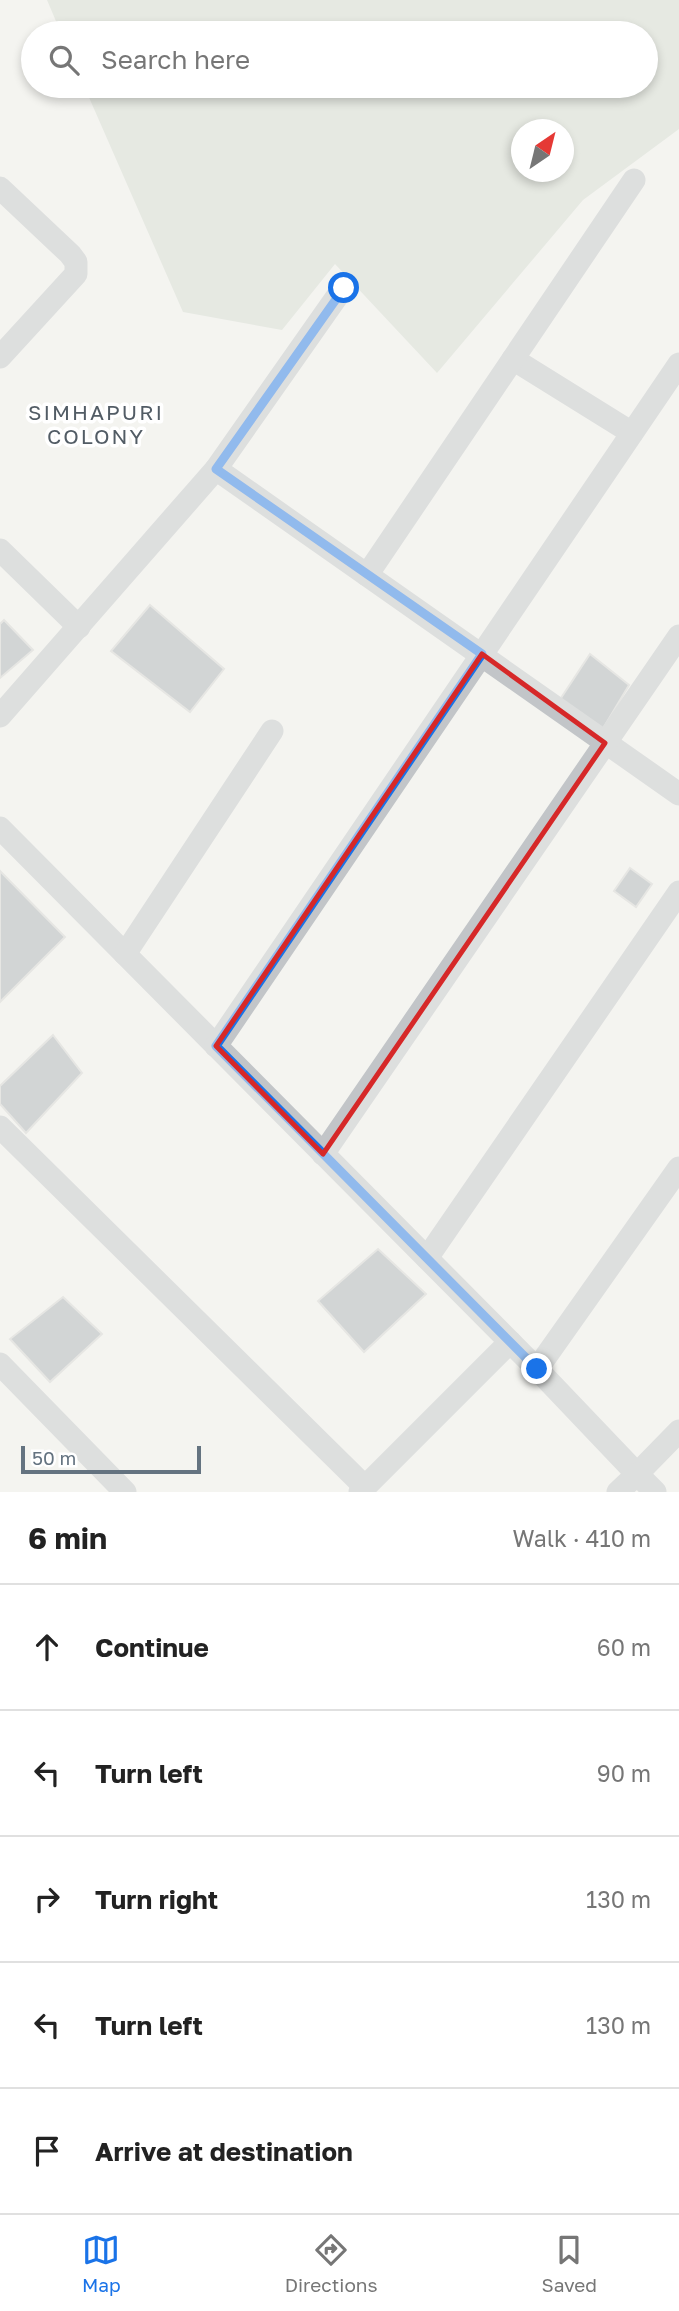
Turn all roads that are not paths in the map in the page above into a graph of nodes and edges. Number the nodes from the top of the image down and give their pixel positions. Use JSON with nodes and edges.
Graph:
{"nodes":[{"id":1,"x":634,"y":180,"type":"dead end"},
{"id":2,"x":0,"y":188,"type":"edge"},
{"id":3,"x":344,"y":288,"type":"dead end"},
{"id":4,"x":0,"y":357,"type":"edge"},
{"id":5,"x":513,"y":359,"type":"junction"},
{"id":6,"x":679,"y":365,"type":"edge"},
{"id":7,"x":632,"y":433,"type":"junction"},
{"id":8,"x":216,"y":469,"type":"junction"},
{"id":9,"x":0,"y":550,"type":"edge"},
{"id":10,"x":367,"y":575,"type":"junction"},
{"id":11,"x":79,"y":627,"type":"junction"},
{"id":12,"x":679,"y":636,"type":"edge"},
{"id":13,"x":482,"y":654,"type":"junction"},
{"id":14,"x":0,"y":716,"type":"edge"},
{"id":15,"x":272,"y":731,"type":"dead end"},
{"id":16,"x":606,"y":743,"type":"junction"},
{"id":17,"x":679,"y":794,"type":"edge"},
{"id":18,"x":0,"y":828,"type":"edge"},
{"id":19,"x":679,"y":892,"type":"edge"},
{"id":20,"x":125,"y":954,"type":"junction"},
{"id":21,"x":216,"y":1046,"type":"junction"},
{"id":22,"x":0,"y":1126,"type":"edge"},
{"id":23,"x":323,"y":1154,"type":"junction"},
{"id":24,"x":679,"y":1168,"type":"edge"},
{"id":25,"x":427,"y":1258,"type":"junction"},
{"id":26,"x":510,"y":1342,"type":"junction"},
{"id":27,"x":537,"y":1369,"type":"junction"},
{"id":28,"x":4,"y":1375,"type":"edge"},
{"id":29,"x":679,"y":1432,"type":"edge"},
{"id":30,"x":637,"y":1474,"type":"junction"},
{"id":31,"x":362,"y":1490,"type":"edge"},
{"id":32,"x":125,"y":1492,"type":"edge"},
{"id":33,"x":618,"y":1492,"type":"edge"},
{"id":34,"x":655,"y":1492,"type":"edge"}],
"edges":[{"from":1,"to":5,"type":"street"},
{"from":2,"to":4,"type":"street"},
{"from":3,"to":8,"type":"street"},
{"from":5,"to":7,"type":"street"},
{"from":5,"to":10,"type":"street"},
{"from":6,"to":7,"type":"street"},
{"from":7,"to":13,"type":"street"},
{"from":8,"to":10,"type":"street"},
{"from":8,"to":11,"type":"street"},
{"from":9,"to":11,"type":"street"},
{"from":10,"to":13,"type":"street"},
{"from":11,"to":14,"type":"street"},
{"from":12,"to":16,"type":"street"},
{"from":13,"to":16,"type":"street"},
{"from":13,"to":21,"type":"street"},
{"from":15,"to":20,"type":"street"},
{"from":16,"to":17,"type":"street"},
{"from":16,"to":23,"type":"street"},
{"from":18,"to":20,"type":"street"},
{"from":19,"to":25,"type":"street"},
{"from":20,"to":21,"type":"street"},
{"from":21,"to":23,"type":"street"},
{"from":22,"to":31,"type":"street"},
{"from":23,"to":25,"type":"street"},
{"from":24,"to":27,"type":"street"},
{"from":25,"to":26,"type":"street"},
{"from":26,"to":27,"type":"street"},
{"from":26,"to":31,"type":"street"},
{"from":27,"to":30,"type":"street"},
{"from":28,"to":32,"type":"street"},
{"from":29,"to":30,"type":"street"},
{"from":30,"to":33,"type":"street"},
{"from":30,"to":34,"type":"street"}]}
